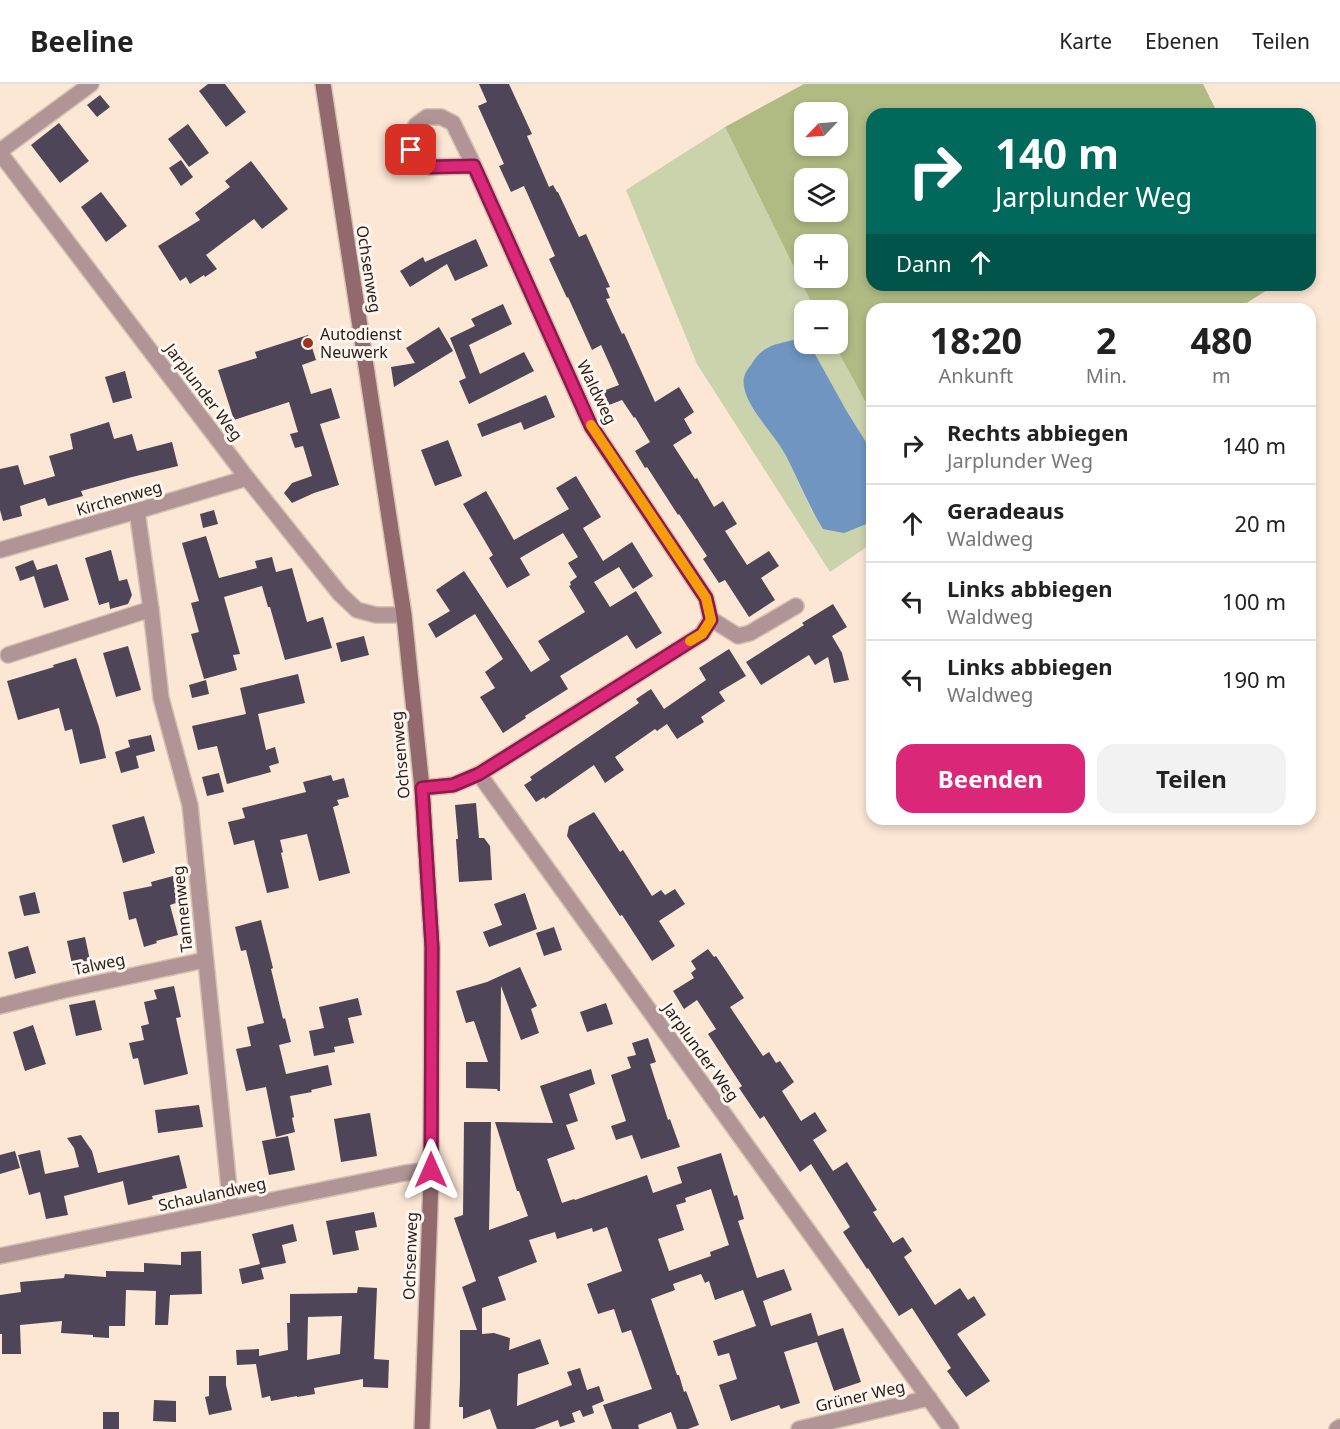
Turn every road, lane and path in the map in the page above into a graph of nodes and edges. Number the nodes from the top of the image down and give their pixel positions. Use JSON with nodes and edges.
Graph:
{"nodes":[{"id":1,"x":91,"y":84,"type":"edge"},
{"id":2,"x":323,"y":84,"type":"edge"},
{"id":3,"x":0,"y":152,"type":"edge"},
{"id":4,"x":474,"y":166,"type":"dead end"},
{"id":5,"x":247,"y":478,"type":"junction"},
{"id":6,"x":138,"y":511,"type":"junction"},
{"id":7,"x":0,"y":550,"type":"edge"},
{"id":8,"x":796,"y":606,"type":"dead end"},
{"id":9,"x":152,"y":609,"type":"junction"},
{"id":10,"x":404,"y":615,"type":"junction"},
{"id":11,"x":711,"y":620,"type":"junction"},
{"id":12,"x":8,"y":655,"type":"dead end"},
{"id":13,"x":479,"y":774,"type":"junction"},
{"id":14,"x":422,"y":788,"type":"junction"},
{"id":15,"x":205,"y":960,"type":"junction"},
{"id":16,"x":0,"y":1006,"type":"edge"},
{"id":17,"x":431,"y":1170,"type":"junction"},
{"id":18,"x":231,"y":1208,"type":"junction"},
{"id":19,"x":0,"y":1257,"type":"edge"},
{"id":20,"x":929,"y":1398,"type":"junction"},
{"id":21,"x":422,"y":1429,"type":"edge"},
{"id":22,"x":799,"y":1429,"type":"edge"},
{"id":23,"x":951,"y":1429,"type":"edge"}],
"edges":[{"from":1,"to":3,"type":"street"},
{"from":2,"to":10,"type":"main road","name":"Ochsenweg"},
{"from":3,"to":5,"type":"street","name":"Jarplunder Weg"},
{"from":4,"to":11,"type":"street","name":"Waldweg"},
{"from":5,"to":6,"type":"street","name":"Kirchenweg"},
{"from":5,"to":10,"type":"street","name":"Jarplunder Weg"},
{"from":6,"to":7,"type":"street","name":"Kirchenweg"},
{"from":6,"to":9,"type":"street","name":"Tannenweg"},
{"from":8,"to":11,"type":"street"},
{"from":9,"to":12,"type":"street"},
{"from":9,"to":15,"type":"street","name":"Tannenweg"},
{"from":10,"to":14,"type":"main road","name":"Ochsenweg"},
{"from":11,"to":13,"type":"street"},
{"from":13,"to":14,"type":"street"},
{"from":13,"to":20,"type":"street","name":"Jarplunder Weg"},
{"from":14,"to":17,"type":"main road","name":"Ochsenweg"},
{"from":15,"to":16,"type":"street","name":"Talweg"},
{"from":15,"to":18,"type":"street","name":"Tannenweg"},
{"from":17,"to":18,"type":"street","name":"Schaulandweg"},
{"from":17,"to":21,"type":"main road","name":"Ochsenweg"},
{"from":18,"to":19,"type":"street","name":"Schaulandweg"},
{"from":20,"to":22,"type":"street","name":"Grüner Weg"},
{"from":20,"to":23,"type":"street","name":"Jarplunder Weg"}]}
